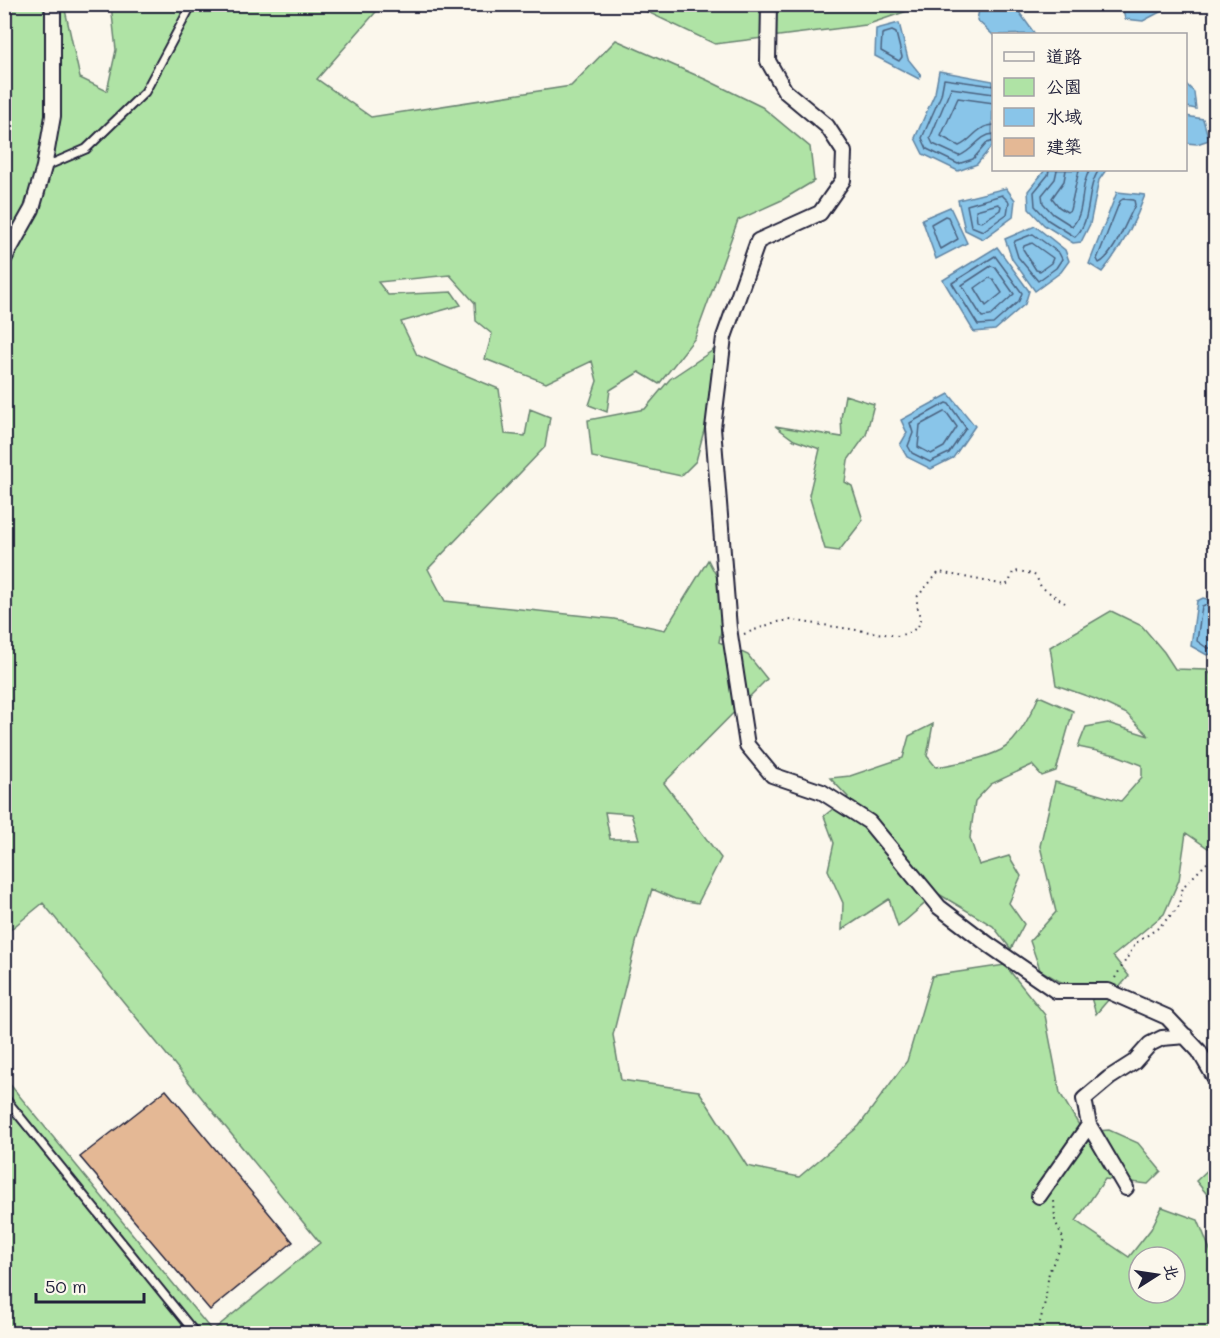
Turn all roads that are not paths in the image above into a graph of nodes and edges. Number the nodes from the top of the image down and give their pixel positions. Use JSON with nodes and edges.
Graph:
{"nodes":[{"id":1,"x":51,"y":4,"type":"edge"},
{"id":2,"x":192,"y":4,"type":"edge"},
{"id":3,"x":769,"y":4,"type":"edge"},
{"id":4,"x":44,"y":167,"type":"junction"},
{"id":5,"x":4,"y":259,"type":"edge"},
{"id":6,"x":1186,"y":1036,"type":"junction"},
{"id":7,"x":1215,"y":1080,"type":"edge"},
{"id":8,"x":4,"y":1096,"type":"edge"},
{"id":9,"x":1089,"y":1125,"type":"junction"},
{"id":10,"x":1126,"y":1188,"type":"dead end"},
{"id":11,"x":1039,"y":1196,"type":"dead end"},
{"id":12,"x":196,"y":1334,"type":"edge"}],
"edges":[{"from":1,"to":4,"type":"street"},
{"from":2,"to":4,"type":"lane"},
{"from":3,"to":6,"type":"street"},
{"from":4,"to":5,"type":"street"},
{"from":6,"to":7,"type":"street"},
{"from":6,"to":9,"type":"street"},
{"from":8,"to":12,"type":"lane"},
{"from":9,"to":10,"type":"street"},
{"from":9,"to":11,"type":"street"}]}
